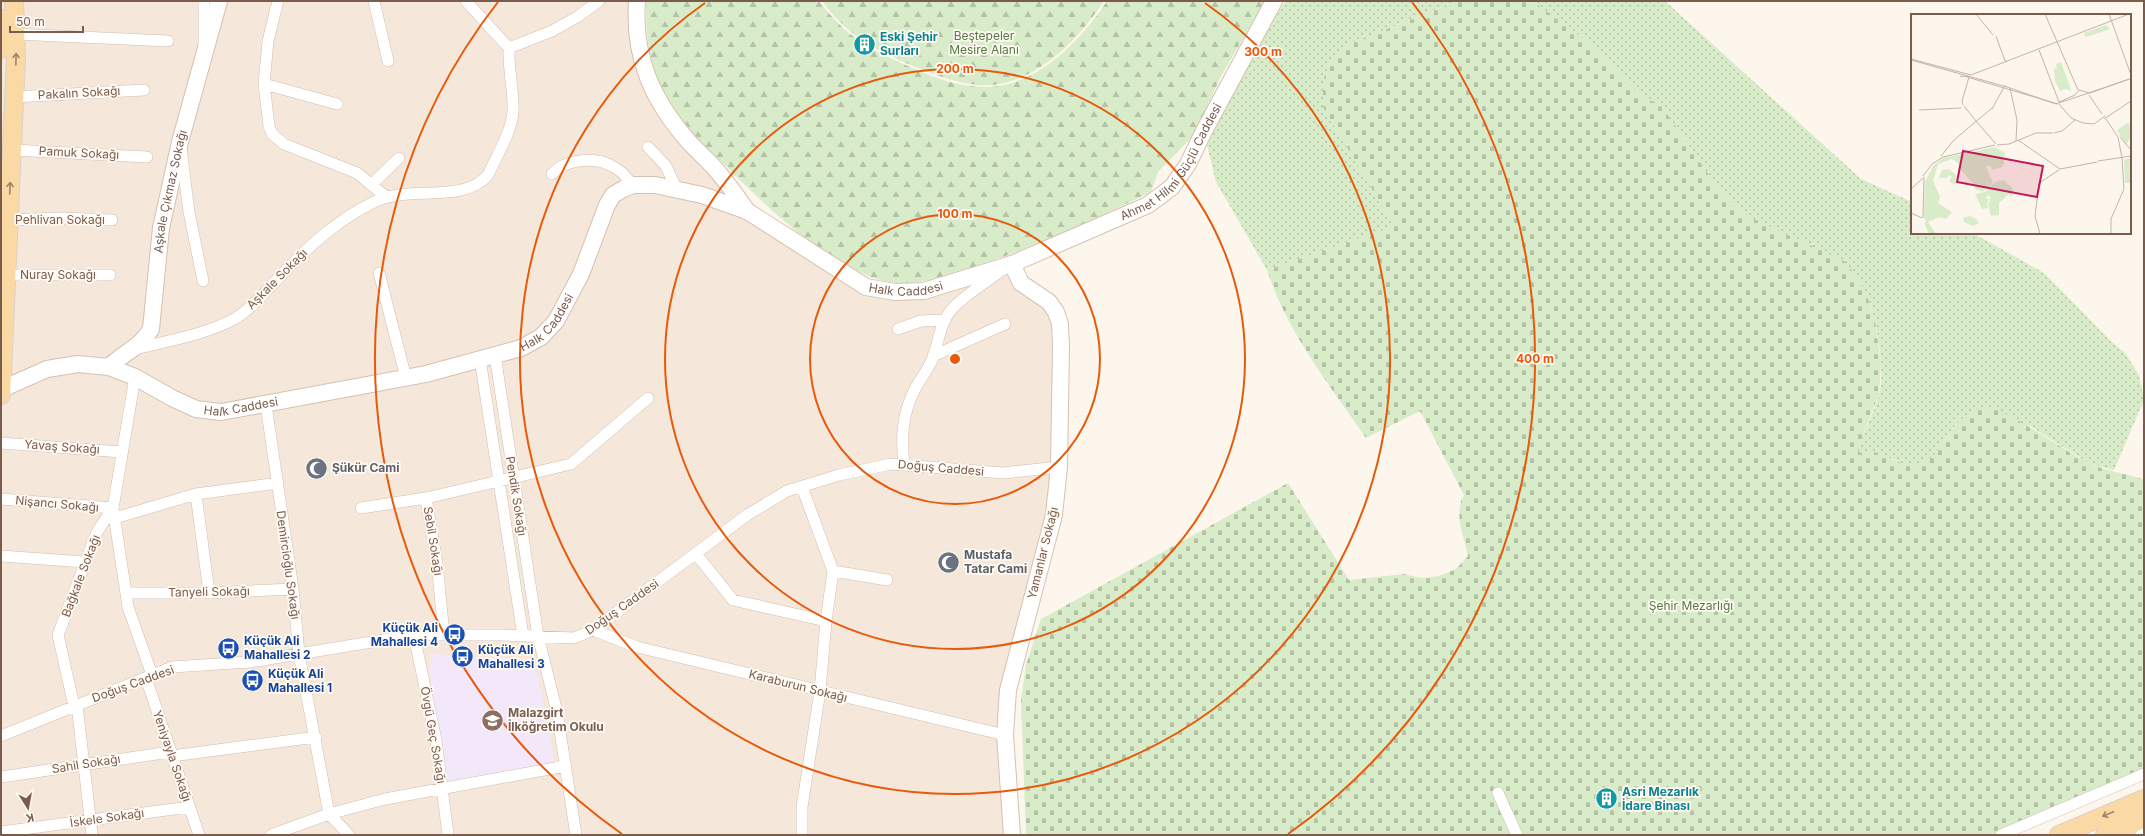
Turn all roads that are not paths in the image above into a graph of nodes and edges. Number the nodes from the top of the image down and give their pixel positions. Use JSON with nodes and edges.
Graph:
{"nodes":[{"id":1,"x":14,"y":1,"type":"edge"},
{"id":2,"x":204,"y":1,"type":"edge"},
{"id":3,"x":219,"y":1,"type":"edge"},
{"id":4,"x":278,"y":1,"type":"edge"},
{"id":5,"x":374,"y":1,"type":"edge"},
{"id":6,"x":466,"y":1,"type":"edge"},
{"id":7,"x":599,"y":1,"type":"edge"},
{"id":8,"x":637,"y":1,"type":"edge"},
{"id":9,"x":1274,"y":1,"type":"edge"},
{"id":10,"x":1,"y":19,"type":"edge"},
{"id":11,"x":15,"y":34,"type":"junction"},
{"id":12,"x":168,"y":41,"type":"dead end"},
{"id":13,"x":509,"y":48,"type":"junction"},
{"id":14,"x":1,"y":49,"type":"edge"},
{"id":15,"x":204,"y":50,"type":"junction"},
{"id":16,"x":388,"y":61,"type":"dead end"},
{"id":17,"x":264,"y":84,"type":"junction"},
{"id":18,"x":144,"y":90,"type":"dead end"},
{"id":19,"x":14,"y":97,"type":"junction"},
{"id":20,"x":337,"y":104,"type":"dead end"},
{"id":21,"x":180,"y":142,"type":"junction"},
{"id":22,"x":648,"y":147,"type":"dead end"},
{"id":23,"x":12,"y":150,"type":"junction"},
{"id":24,"x":147,"y":156,"type":"dead end"},
{"id":25,"x":399,"y":158,"type":"dead end"},
{"id":26,"x":552,"y":174,"type":"dead end"},
{"id":27,"x":371,"y":185,"type":"junction"},
{"id":28,"x":633,"y":185,"type":"junction"},
{"id":29,"x":677,"y":190,"type":"junction"},
{"id":30,"x":385,"y":196,"type":"junction"},
{"id":31,"x":747,"y":211,"type":"junction"},
{"id":32,"x":8,"y":220,"type":"junction"},
{"id":33,"x":112,"y":220,"type":"dead end"},
{"id":34,"x":1012,"y":264,"type":"junction"},
{"id":35,"x":379,"y":273,"type":"dead end"},
{"id":36,"x":6,"y":275,"type":"junction"},
{"id":37,"x":110,"y":276,"type":"dead end"},
{"id":38,"x":203,"y":281,"type":"dead end"},
{"id":39,"x":946,"y":320,"type":"junction"},
{"id":40,"x":1005,"y":324,"type":"dead end"},
{"id":41,"x":898,"y":329,"type":"dead end"},
{"id":42,"x":135,"y":349,"type":"junction"},
{"id":43,"x":933,"y":356,"type":"junction"},
{"id":44,"x":487,"y":357,"type":"junction"},
{"id":45,"x":109,"y":367,"type":"junction"},
{"id":46,"x":135,"y":377,"type":"junction"},
{"id":47,"x":406,"y":378,"type":"junction"},
{"id":48,"x":1,"y":391,"type":"edge"},
{"id":49,"x":648,"y":398,"type":"dead end"},
{"id":50,"x":266,"y":405,"type":"junction"},
{"id":51,"x":1,"y":443,"type":"edge"},
{"id":52,"x":122,"y":452,"type":"junction"},
{"id":53,"x":904,"y":465,"type":"junction"},
{"id":54,"x":1059,"y":467,"type":"junction"},
{"id":55,"x":514,"y":478,"type":"junction"},
{"id":56,"x":499,"y":481,"type":"junction"},
{"id":57,"x":278,"y":483,"type":"junction"},
{"id":58,"x":802,"y":487,"type":"junction"},
{"id":59,"x":196,"y":494,"type":"junction"},
{"id":60,"x":426,"y":498,"type":"junction"},
{"id":61,"x":1,"y":499,"type":"edge"},
{"id":62,"x":361,"y":508,"type":"dead end"},
{"id":63,"x":114,"y":513,"type":"junction"},
{"id":64,"x":696,"y":554,"type":"junction"},
{"id":65,"x":1,"y":556,"type":"edge"},
{"id":66,"x":85,"y":562,"type":"junction"},
{"id":67,"x":833,"y":571,"type":"junction"},
{"id":68,"x":887,"y":580,"type":"dead end"},
{"id":69,"x":292,"y":589,"type":"junction"},
{"id":70,"x":126,"y":592,"type":"junction"},
{"id":71,"x":209,"y":593,"type":"junction"},
{"id":72,"x":826,"y":621,"type":"junction"},
{"id":73,"x":593,"y":630,"type":"junction"},
{"id":74,"x":414,"y":635,"type":"junction"},
{"id":75,"x":444,"y":635,"type":"junction"},
{"id":76,"x":523,"y":636,"type":"junction"},
{"id":77,"x":538,"y":636,"type":"junction"},
{"id":78,"x":299,"y":654,"type":"junction"},
{"id":79,"x":149,"y":677,"type":"junction"},
{"id":80,"x":820,"y":691,"type":"junction"},
{"id":81,"x":76,"y":706,"type":"junction"},
{"id":82,"x":1005,"y":735,"type":"junction"},
{"id":83,"x":1,"y":736,"type":"edge"},
{"id":84,"x":316,"y":737,"type":"junction"},
{"id":85,"x":171,"y":754,"type":"junction"},
{"id":86,"x":84,"y":765,"type":"junction"},
{"id":87,"x":566,"y":766,"type":"junction"},
{"id":88,"x":2144,"y":774,"type":"edge"},
{"id":89,"x":1,"y":777,"type":"edge"},
{"id":90,"x":443,"y":788,"type":"junction"},
{"id":91,"x":1498,"y":792,"type":"dead end"},
{"id":92,"x":2144,"y":799,"type":"edge"},
{"id":93,"x":189,"y":807,"type":"junction"},
{"id":94,"x":329,"y":814,"type":"junction"},
{"id":95,"x":2144,"y":818,"type":"edge"},
{"id":96,"x":91,"y":820,"type":"junction"},
{"id":97,"x":1,"y":832,"type":"edge"},
{"id":98,"x":2144,"y":834,"type":"edge"},
{"id":99,"x":92,"y":835,"type":"edge"},
{"id":100,"x":199,"y":835,"type":"edge"},
{"id":101,"x":271,"y":835,"type":"edge"},
{"id":102,"x":349,"y":835,"type":"edge"},
{"id":103,"x":448,"y":835,"type":"edge"},
{"id":104,"x":576,"y":835,"type":"edge"},
{"id":105,"x":802,"y":835,"type":"edge"},
{"id":106,"x":1012,"y":835,"type":"edge"},
{"id":107,"x":1517,"y":835,"type":"edge"},
{"id":108,"x":2001,"y":835,"type":"edge"},
{"id":109,"x":2059,"y":835,"type":"edge"},
{"id":110,"x":2105,"y":835,"type":"edge"},
{"id":111,"x":2141,"y":835,"type":"edge"}],
"edges":[{"from":1,"to":11,"type":"main road"},
{"from":2,"to":15,"type":"street"},
{"from":3,"to":15,"type":"street","name":"Aşkale Çıkmaz Sokağı"},
{"from":4,"to":17,"type":"street"},
{"from":5,"to":16,"type":"street"},
{"from":6,"to":13,"type":"street"},
{"from":7,"to":13,"type":"street"},
{"from":8,"to":31,"type":"street"},
{"from":9,"to":34,"type":"street","name":"Ahmet Hilmi Güçlü Caddesi"},
{"from":10,"to":14,"type":"main road"},
{"from":11,"to":12,"type":"street"},
{"from":19,"to":11,"type":"main road","one_way":true},
{"from":13,"to":30,"type":"street"},
{"from":15,"to":21,"type":"street","name":"Aşkale Çıkmaz Sokağı"},
{"from":17,"to":20,"type":"street"},
{"from":17,"to":27,"type":"street"},
{"from":18,"to":19,"type":"street","name":"Pakalın Sokağı"},
{"from":19,"to":23,"type":"main road"},
{"from":21,"to":38,"type":"street"},
{"from":21,"to":42,"type":"street","name":"Aşkale Çıkmaz Sokağı"},
{"from":22,"to":29,"type":"street"},
{"from":23,"to":24,"type":"street","name":"Pamuk Sokağı"},
{"from":32,"to":23,"type":"main road","one_way":true},
{"from":25,"to":27,"type":"street"},
{"from":26,"to":28,"type":"street"},
{"from":27,"to":30,"type":"street"},
{"from":28,"to":29,"type":"street","name":"Halk Caddesi"},
{"from":28,"to":44,"type":"street","name":"Halk Caddesi"},
{"from":29,"to":31,"type":"street","name":"Halk Caddesi"},
{"from":30,"to":42,"type":"street","name":"Aşkale Sokağı"},
{"from":31,"to":34,"type":"street","name":"Halk Caddesi"},
{"from":32,"to":33,"type":"street","name":"Pehlivan Sokağı"},
{"from":32,"to":36,"type":"main road"},
{"from":34,"to":39,"type":"street"},
{"from":34,"to":54,"type":"street","name":"Yamanlar Sokağı"},
{"from":35,"to":47,"type":"street"},
{"from":36,"to":37,"type":"street","name":"Nuray Sokağı"},
{"from":36,"to":48,"type":"main road"},
{"from":39,"to":41,"type":"street"},
{"from":39,"to":43,"type":"street"},
{"from":40,"to":43,"type":"street"},
{"from":42,"to":45,"type":"street","name":"Aşkale Çıkmaz Sokağı"},
{"from":43,"to":53,"type":"street"},
{"from":44,"to":47,"type":"street","name":"Halk Caddesi"},
{"from":44,"to":55,"type":"street","name":"Pendik Sokağı"},
{"from":44,"to":56,"type":"street"},
{"from":45,"to":46,"type":"street","name":"Halk Caddesi"},
{"from":45,"to":48,"type":"street","name":"Halk Caddesi"},
{"from":46,"to":50,"type":"street","name":"Halk Caddesi"},
{"from":46,"to":52,"type":"street","name":"Bağkale Sokağı"},
{"from":47,"to":50,"type":"street","name":"Halk Caddesi"},
{"from":49,"to":55,"type":"street","name":"Sebil Sokağı"},
{"from":50,"to":57,"type":"street","name":"Demircioğlu Sokağı"},
{"from":51,"to":52,"type":"street","name":"Yavaş Sokağı"},
{"from":52,"to":63,"type":"street","name":"Bağkale Sokağı"},
{"from":53,"to":54,"type":"street","name":"Doğuş Caddesi"},
{"from":53,"to":58,"type":"street","name":"Doğuş Caddesi"},
{"from":54,"to":82,"type":"street","name":"Yamanlar Sokağı"},
{"from":55,"to":56,"type":"street","name":"Sebil Sokağı"},
{"from":55,"to":77,"type":"street","name":"Pendik Sokağı"},
{"from":56,"to":60,"type":"street","name":"Sebil Sokağı"},
{"from":56,"to":76,"type":"street"},
{"from":57,"to":59,"type":"street"},
{"from":57,"to":69,"type":"street","name":"Demircioğlu Sokağı"},
{"from":58,"to":64,"type":"street","name":"Doğuş Caddesi"},
{"from":58,"to":67,"type":"street"},
{"from":59,"to":63,"type":"street"},
{"from":59,"to":71,"type":"street"},
{"from":60,"to":62,"type":"street"},
{"from":60,"to":75,"type":"street","name":"Sebil Sokağı"},
{"from":61,"to":63,"type":"street","name":"Nişancı Sokağı"},
{"from":63,"to":66,"type":"street","name":"Bağkale Sokağı"},
{"from":63,"to":70,"type":"street","name":"Yeniyayla Sokağı"},
{"from":64,"to":72,"type":"street"},
{"from":64,"to":73,"type":"street","name":"Doğuş Caddesi"},
{"from":65,"to":66,"type":"street"},
{"from":66,"to":81,"type":"street","name":"Bağkale Sokağı"},
{"from":67,"to":68,"type":"street"},
{"from":67,"to":72,"type":"street"},
{"from":69,"to":71,"type":"street","name":"Tanyeli Sokağı"},
{"from":69,"to":78,"type":"street","name":"Demircioğlu Sokağı"},
{"from":70,"to":71,"type":"street","name":"Tanyeli Sokağı"},
{"from":70,"to":79,"type":"street","name":"Yeniyayla Sokağı"},
{"from":72,"to":80,"type":"street"},
{"from":73,"to":77,"type":"street","name":"Doğuş Caddesi"},
{"from":73,"to":80,"type":"street","name":"Karaburun Sokağı"},
{"from":74,"to":75,"type":"street","name":"Doğuş Caddesi"},
{"from":74,"to":78,"type":"street","name":"Doğuş Caddesi"},
{"from":74,"to":90,"type":"street","name":"Övgü Geç Sokağı"},
{"from":75,"to":76,"type":"street","name":"Doğuş Caddesi"},
{"from":76,"to":77,"type":"street","name":"Doğuş Caddesi"},
{"from":77,"to":87,"type":"street","name":"Pendik Sokağı"},
{"from":78,"to":79,"type":"street","name":"Doğuş Caddesi"},
{"from":78,"to":84,"type":"street","name":"Demircioğlu Sokağı"},
{"from":79,"to":81,"type":"street","name":"Doğuş Caddesi"},
{"from":79,"to":85,"type":"street","name":"Yeniyayla Sokağı"},
{"from":80,"to":82,"type":"street","name":"Karaburun Sokağı"},
{"from":80,"to":105,"type":"street"},
{"from":81,"to":83,"type":"street","name":"Doğuş Caddesi"},
{"from":81,"to":86,"type":"street","name":"Bağkale Sokağı"},
{"from":82,"to":106,"type":"street","name":"Yamanlar Sokağı"},
{"from":84,"to":85,"type":"street","name":"Sahil Sokağı"},
{"from":84,"to":94,"type":"street","name":"Demircioğlu Sokağı"},
{"from":85,"to":86,"type":"street","name":"Sahil Sokağı"},
{"from":85,"to":93,"type":"street","name":"Yeniyayla Sokağı"},
{"from":86,"to":89,"type":"street","name":"Sahil Sokağı"},
{"from":86,"to":96,"type":"street","name":"Bağkale Sokağı"},
{"from":87,"to":90,"type":"street"},
{"from":87,"to":104,"type":"street","name":"Pendik Sokağı"},
{"from":88,"to":108,"type":"street"},
{"from":90,"to":94,"type":"street"},
{"from":90,"to":103,"type":"street","name":"Övgü Geç Sokağı"},
{"from":91,"to":107,"type":"street"},
{"from":92,"to":109,"type":"main road","one_way":true},
{"from":93,"to":96,"type":"street","name":"İskele Sokağı"},
{"from":93,"to":100,"type":"street","name":"Yeniyayla Sokağı"},
{"from":94,"to":101,"type":"street"},
{"from":94,"to":102,"type":"street"},
{"from":95,"to":110,"type":"main road"},
{"from":96,"to":97,"type":"street","name":"İskele Sokağı"},
{"from":96,"to":99,"type":"street","name":"Bağkale Sokağı"},
{"from":98,"to":111,"type":"street"}]}
